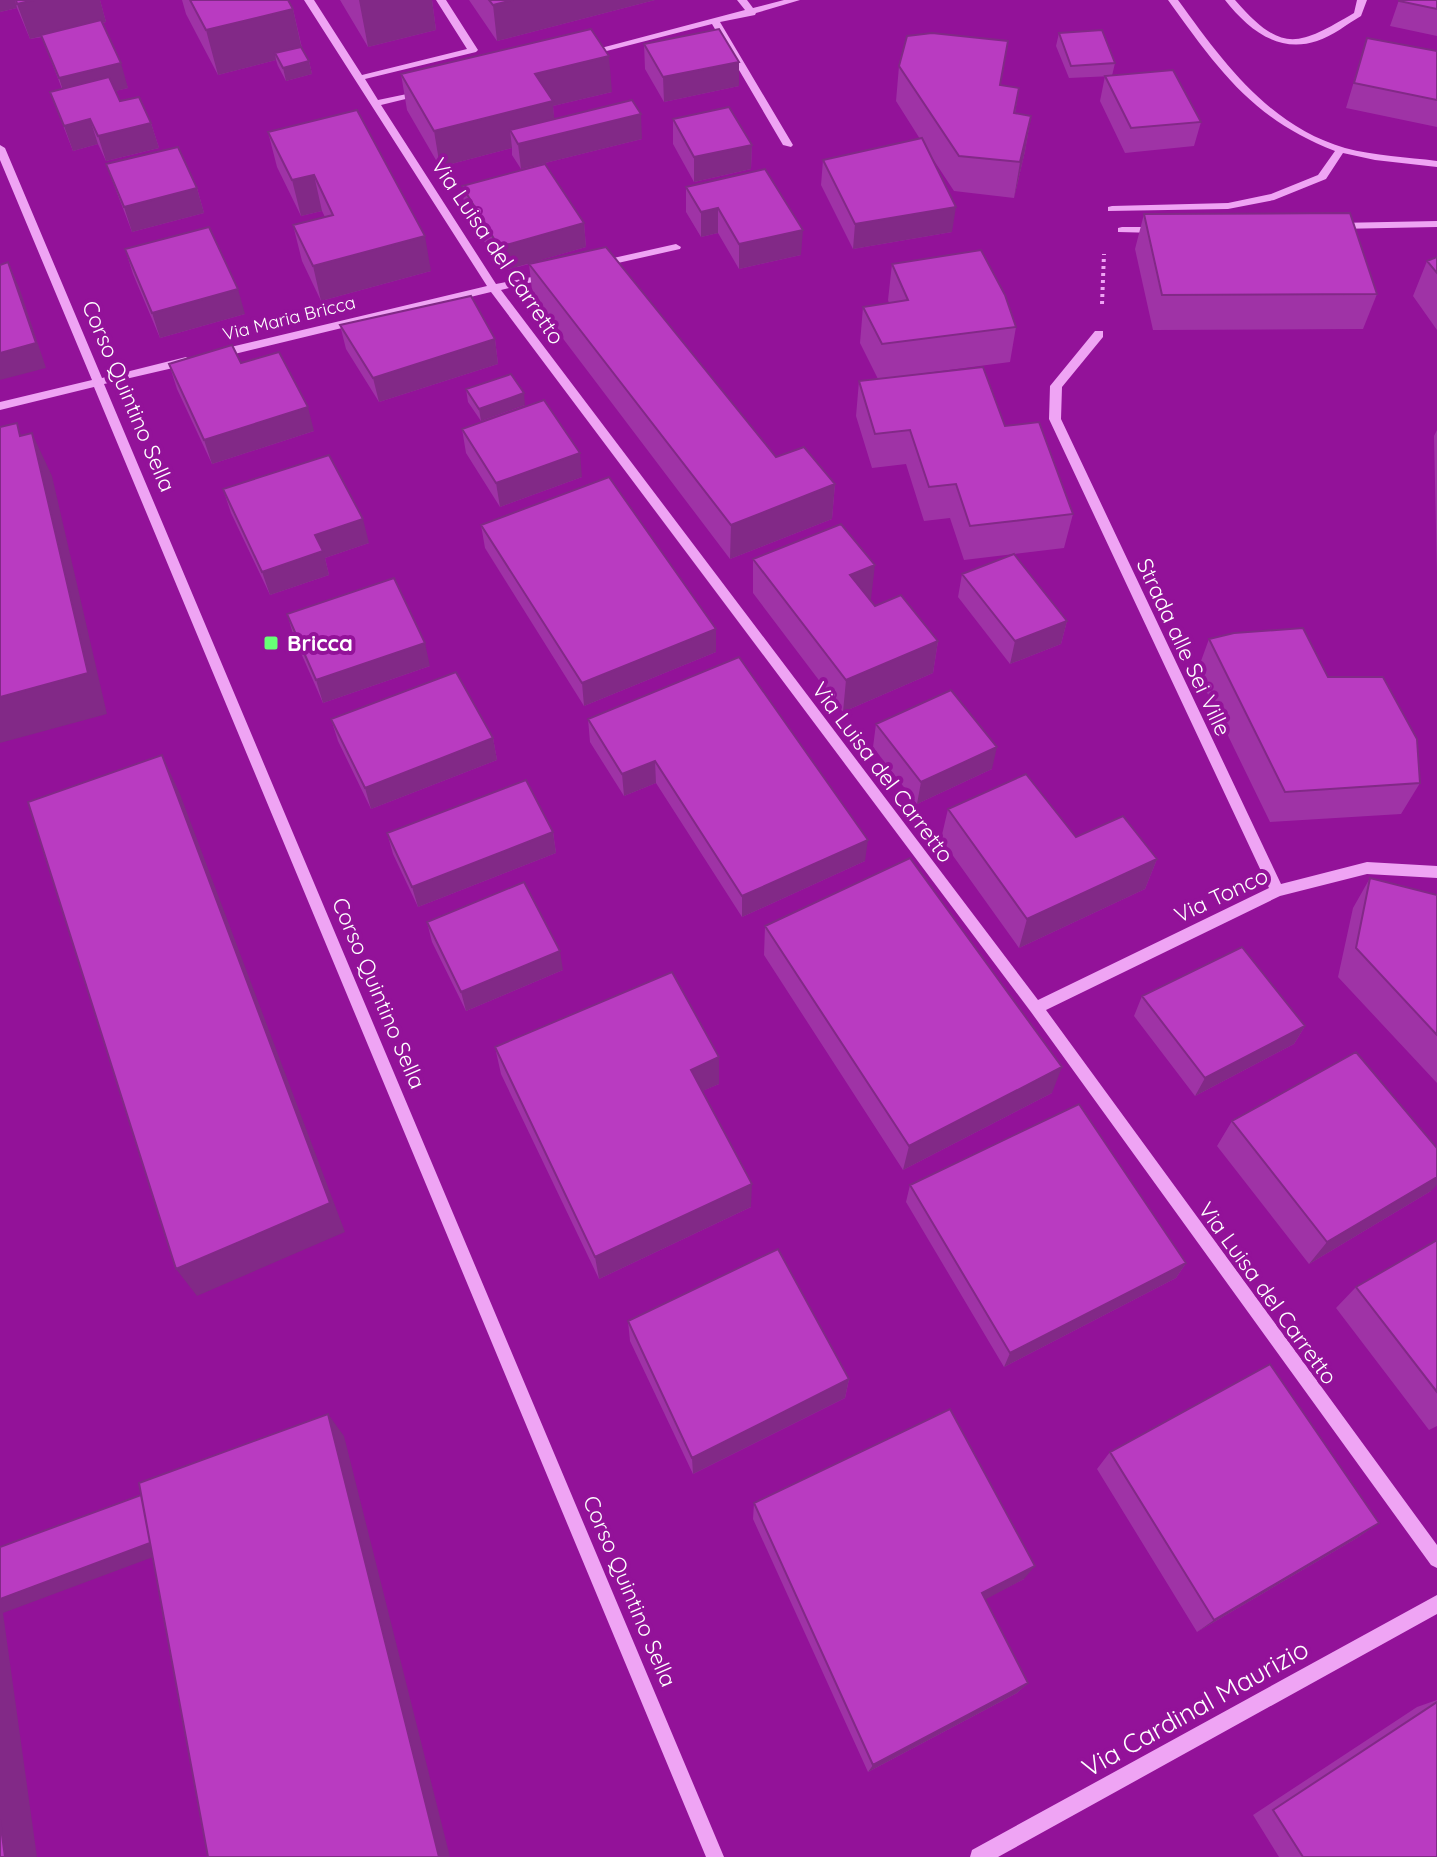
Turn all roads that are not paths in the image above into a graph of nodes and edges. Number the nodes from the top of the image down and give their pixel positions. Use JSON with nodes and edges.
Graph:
{"nodes":[{"id":1,"x":309,"y":0,"type":"edge"},
{"id":2,"x":441,"y":0,"type":"edge"},
{"id":3,"x":742,"y":0,"type":"edge"},
{"id":4,"x":795,"y":0,"type":"edge"},
{"id":5,"x":1173,"y":0,"type":"edge"},
{"id":6,"x":1230,"y":0,"type":"edge"},
{"id":7,"x":1362,"y":0,"type":"edge"},
{"id":8,"x":752,"y":13,"type":"junction"},
{"id":9,"x":715,"y":22,"type":"junction"},
{"id":10,"x":576,"y":55,"type":"edge"},
{"id":11,"x":359,"y":78,"type":"junction"},
{"id":12,"x":438,"y":89,"type":"edge"},
{"id":13,"x":376,"y":103,"type":"junction"},
{"id":14,"x":788,"y":145,"type":"dead end"},
{"id":15,"x":0,"y":148,"type":"edge"},
{"id":16,"x":1341,"y":149,"type":"junction"},
{"id":17,"x":1437,"y":164,"type":"edge"},
{"id":18,"x":1112,"y":209,"type":"road end"},
{"id":19,"x":1437,"y":224,"type":"edge"},
{"id":20,"x":1323,"y":227,"type":"edge"},
{"id":21,"x":1122,"y":230,"type":"dead end"},
{"id":22,"x":1168,"y":230,"type":"edge"},
{"id":23,"x":676,"y":247,"type":"dead end"},
{"id":24,"x":585,"y":267,"type":"edge"},
{"id":25,"x":554,"y":274,"type":"edge"},
{"id":26,"x":493,"y":287,"type":"junction"},
{"id":27,"x":1099,"y":334,"type":"road end"},
{"id":28,"x":210,"y":356,"type":"edge"},
{"id":29,"x":195,"y":359,"type":"edge"},
{"id":30,"x":97,"y":383,"type":"junction"},
{"id":31,"x":0,"y":406,"type":"edge"},
{"id":32,"x":1437,"y":872,"type":"edge"},
{"id":33,"x":1277,"y":891,"type":"junction"},
{"id":34,"x":1036,"y":1008,"type":"junction"},
{"id":35,"x":1437,"y":1559,"type":"edge"},
{"id":36,"x":1437,"y":1604,"type":"edge"},
{"id":37,"x":715,"y":1857,"type":"edge"},
{"id":38,"x":979,"y":1857,"type":"edge"}],
"edges":[{"from":1,"to":11,"type":"street","name":"Via Luisa del Carretto"},
{"from":2,"to":11,"type":"street"},
{"from":3,"to":8,"type":"street"},
{"from":4,"to":8,"type":"street"},
{"from":5,"to":16,"type":"street"},
{"from":6,"to":7,"type":"street"},
{"from":8,"to":9,"type":"street"},
{"from":9,"to":10,"type":"street"},
{"from":9,"to":14,"type":"street"},
{"from":11,"to":13,"type":"street","name":"Via Luisa del Carretto"},
{"from":12,"to":13,"type":"street"},
{"from":13,"to":26,"type":"street","name":"Via Luisa del Carretto"},
{"from":15,"to":30,"type":"street","name":"Corso Quintino Sella"},
{"from":16,"to":17,"type":"street"},
{"from":16,"to":18,"type":"street"},
{"from":19,"to":20,"type":"street"},
{"from":21,"to":22,"type":"street"},
{"from":23,"to":24,"type":"street"},
{"from":25,"to":26,"type":"street","name":"Via Maria Bricca"},
{"from":26,"to":28,"type":"street","name":"Via Maria Bricca"},
{"from":26,"to":34,"type":"street","name":"Via Luisa del Carretto"},
{"from":27,"to":33,"type":"street","name":"Strada alle Sei Ville"},
{"from":29,"to":30,"type":"street"},
{"from":30,"to":31,"type":"street"},
{"from":30,"to":37,"type":"street","name":"Corso Quintino Sella"},
{"from":32,"to":33,"type":"street","name":"Via Tonco"},
{"from":33,"to":34,"type":"street","name":"Via Tonco"},
{"from":34,"to":35,"type":"street","name":"Via Luisa del Carretto"},
{"from":36,"to":38,"type":"street","name":"Via Cardinal Maurizio"}]}
